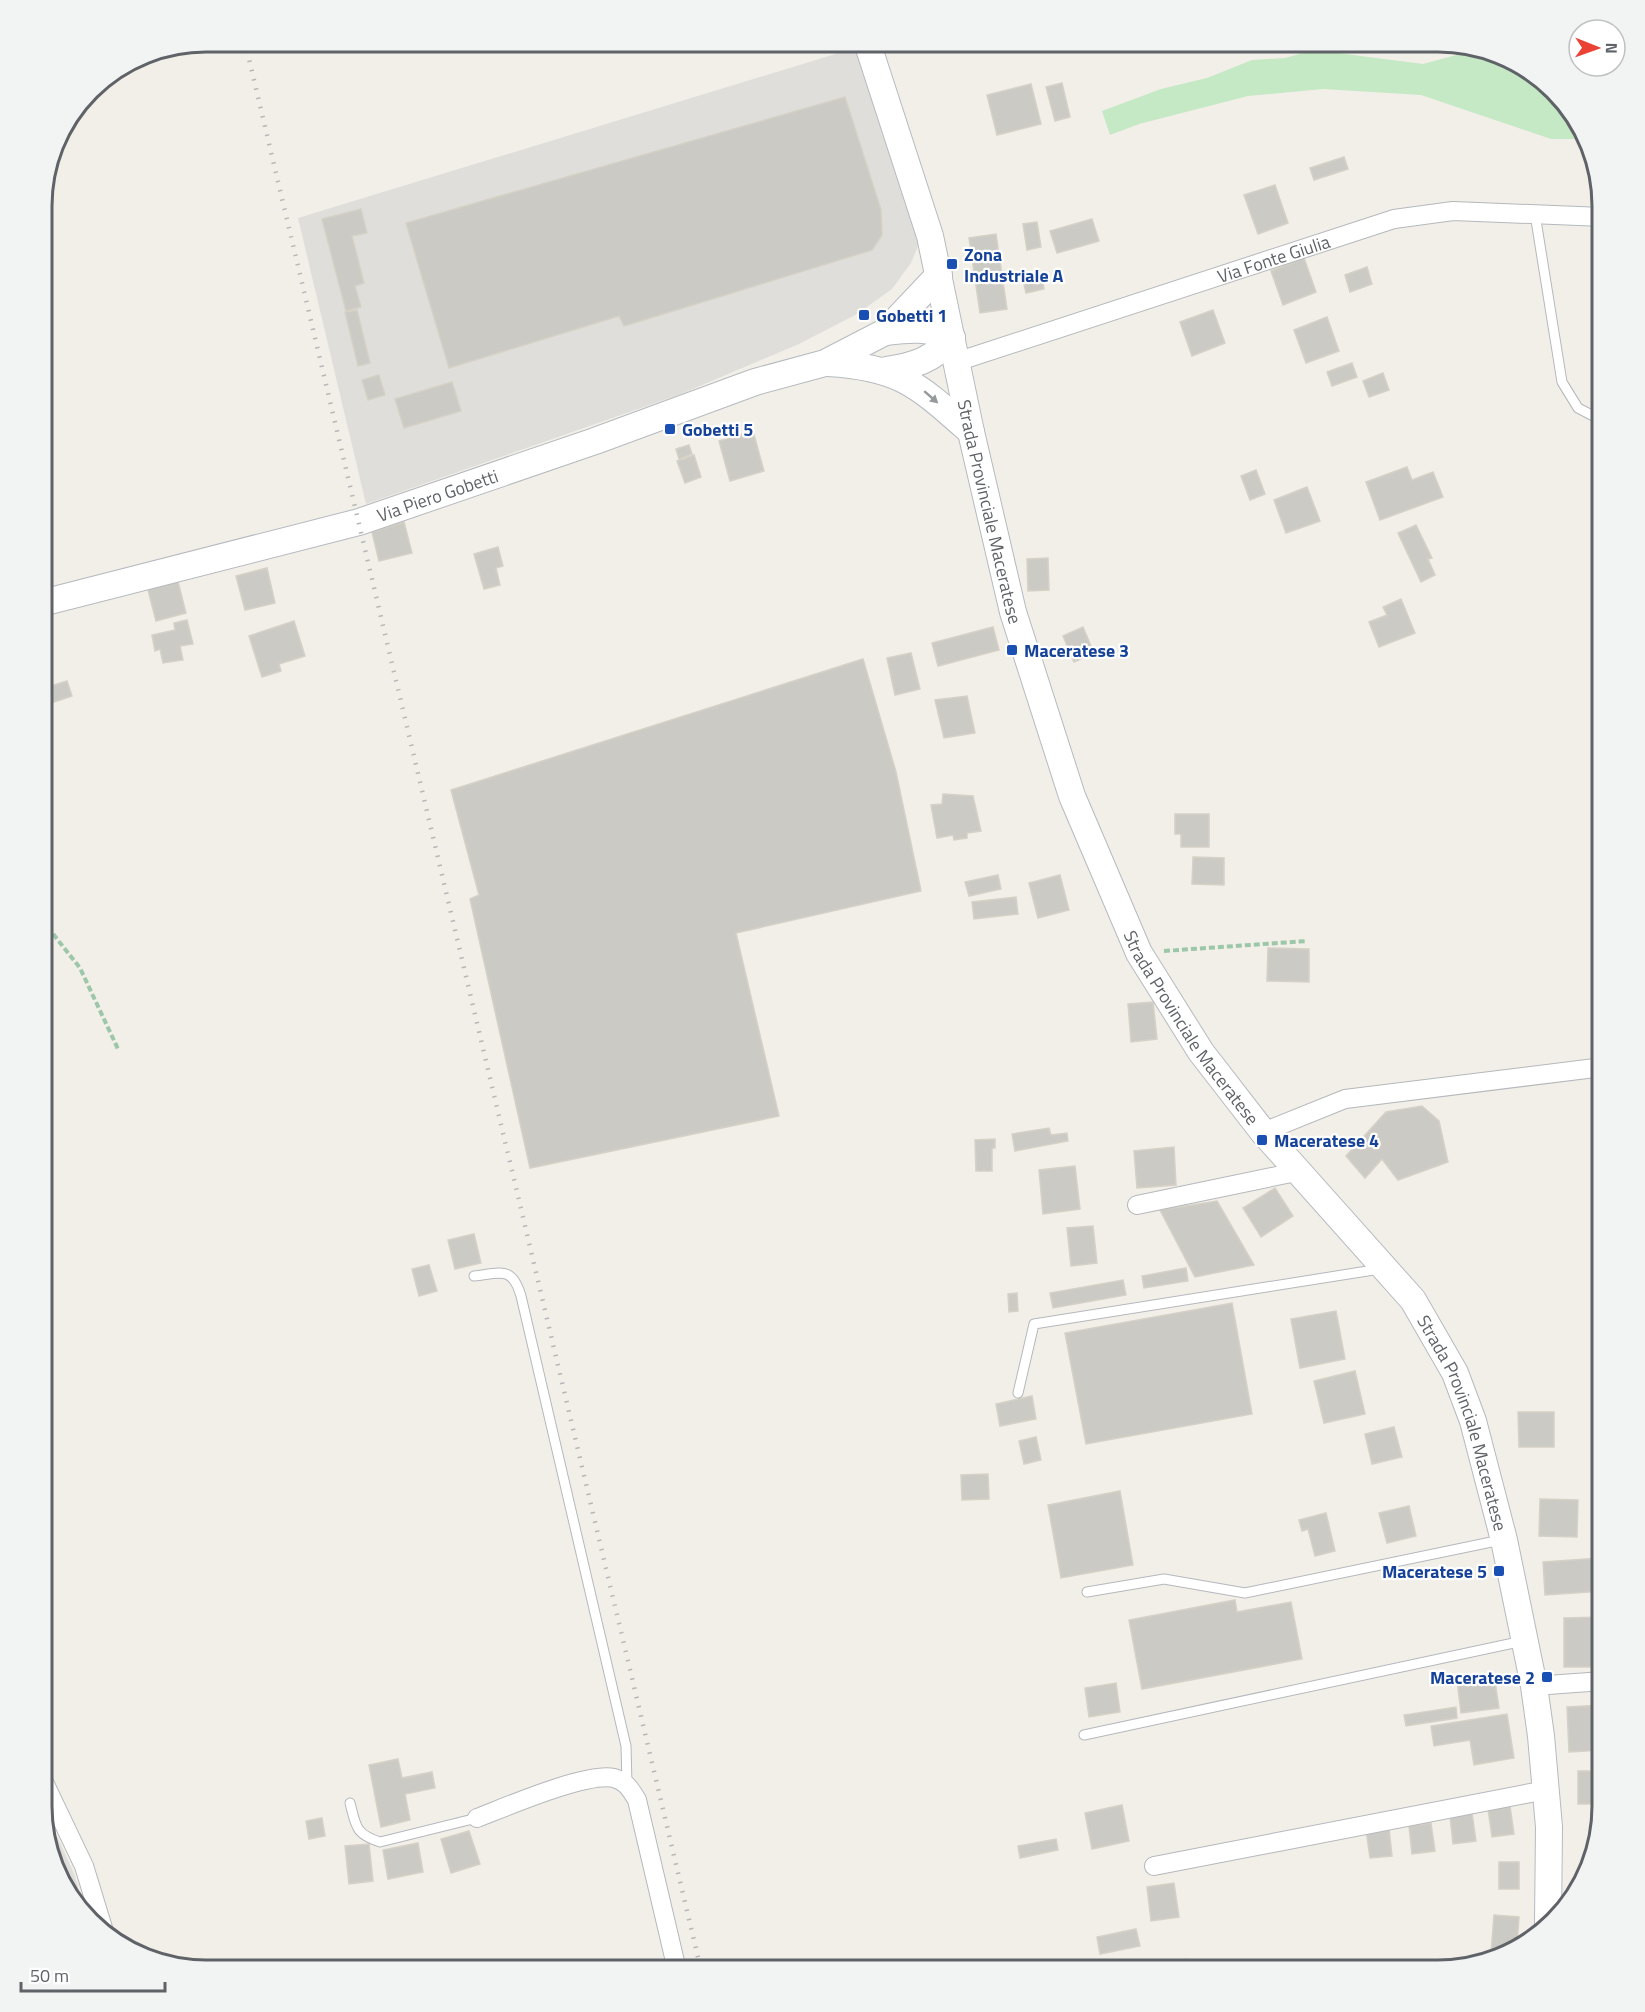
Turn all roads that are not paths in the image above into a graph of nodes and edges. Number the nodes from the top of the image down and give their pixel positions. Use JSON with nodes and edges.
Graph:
{"nodes":[{"id":1,"x":871,"y":53,"type":"edge"},
{"id":2,"x":1535,"y":214,"type":"junction"},
{"id":3,"x":1592,"y":217,"type":"edge"},
{"id":4,"x":939,"y":275,"type":"junction"},
{"id":5,"x":885,"y":332,"type":"junction"},
{"id":6,"x":954,"y":350,"type":"junction"},
{"id":7,"x":825,"y":363,"type":"junction"},
{"id":8,"x":886,"y":370,"type":"junction"},
{"id":9,"x":1592,"y":415,"type":"edge"},
{"id":10,"x":971,"y":432,"type":"junction"},
{"id":11,"x":53,"y":600,"type":"edge"},
{"id":12,"x":1592,"y":1068,"type":"edge"},
{"id":13,"x":1263,"y":1132,"type":"junction"},
{"id":14,"x":1296,"y":1172,"type":"junction"},
{"id":15,"x":1137,"y":1205,"type":"dead end"},
{"id":16,"x":1385,"y":1268,"type":"junction"},
{"id":17,"x":474,"y":1276,"type":"dead end"},
{"id":18,"x":1018,"y":1393,"type":"dead end"},
{"id":19,"x":1504,"y":1540,"type":"junction"},
{"id":20,"x":1087,"y":1592,"type":"dead end"},
{"id":21,"x":1525,"y":1640,"type":"junction"},
{"id":22,"x":1592,"y":1682,"type":"edge"},
{"id":23,"x":1534,"y":1686,"type":"junction"},
{"id":24,"x":1084,"y":1735,"type":"dead end"},
{"id":25,"x":627,"y":1784,"type":"junction"},
{"id":26,"x":1546,"y":1790,"type":"junction"},
{"id":27,"x":52,"y":1799,"type":"edge"},
{"id":28,"x":350,"y":1803,"type":"dead end"},
{"id":29,"x":477,"y":1818,"type":"joint"},
{"id":30,"x":1154,"y":1866,"type":"dead end"},
{"id":31,"x":1548,"y":1913,"type":"edge"},
{"id":32,"x":99,"y":1915,"type":"edge"},
{"id":33,"x":675,"y":1960,"type":"edge"}],
"edges":[{"from":1,"to":4,"type":"main road","name":"Strada Provinciale Maceratese"},
{"from":2,"to":3,"type":"street","name":"Via Fonte Giulia"},
{"from":2,"to":6,"type":"street","name":"Via Fonte Giulia"},
{"from":2,"to":9,"type":"lane"},
{"from":4,"to":5,"type":"main road"},
{"from":4,"to":6,"type":"main road","name":"Strada Provinciale Maceratese"},
{"from":5,"to":6,"type":"main road"},
{"from":5,"to":7,"type":"main road"},
{"from":6,"to":8,"type":"main road"},
{"from":6,"to":10,"type":"main road","name":"Strada Provinciale Maceratese"},
{"from":7,"to":8,"type":"main road"},
{"from":7,"to":11,"type":"main road","name":"Via Piero Gobetti"},
{"from":8,"to":10,"type":"main road","one_way":true},
{"from":10,"to":13,"type":"main road","name":"Strada Provinciale Maceratese"},
{"from":12,"to":13,"type":"street"},
{"from":13,"to":14,"type":"main road","name":"Strada Provinciale Maceratese"},
{"from":14,"to":15,"type":"street"},
{"from":14,"to":16,"type":"main road","name":"Strada Provinciale Maceratese"},
{"from":16,"to":18,"type":"lane"},
{"from":16,"to":19,"type":"main road","name":"Strada Provinciale Maceratese"},
{"from":17,"to":25,"type":"lane"},
{"from":19,"to":20,"type":"lane"},
{"from":19,"to":21,"type":"main road","name":"Strada Provinciale Maceratese"},
{"from":21,"to":23,"type":"main road","name":"Strada Provinciale Maceratese"},
{"from":21,"to":24,"type":"lane"},
{"from":22,"to":23,"type":"street"},
{"from":23,"to":26,"type":"main road","name":"Strada Provinciale Maceratese"},
{"from":25,"to":29,"type":"street"},
{"from":25,"to":33,"type":"street"},
{"from":26,"to":30,"type":"street"},
{"from":26,"to":31,"type":"main road","name":"Strada Provinciale Maceratese"},
{"from":27,"to":32,"type":"street"},
{"from":28,"to":29,"type":"lane"}]}
